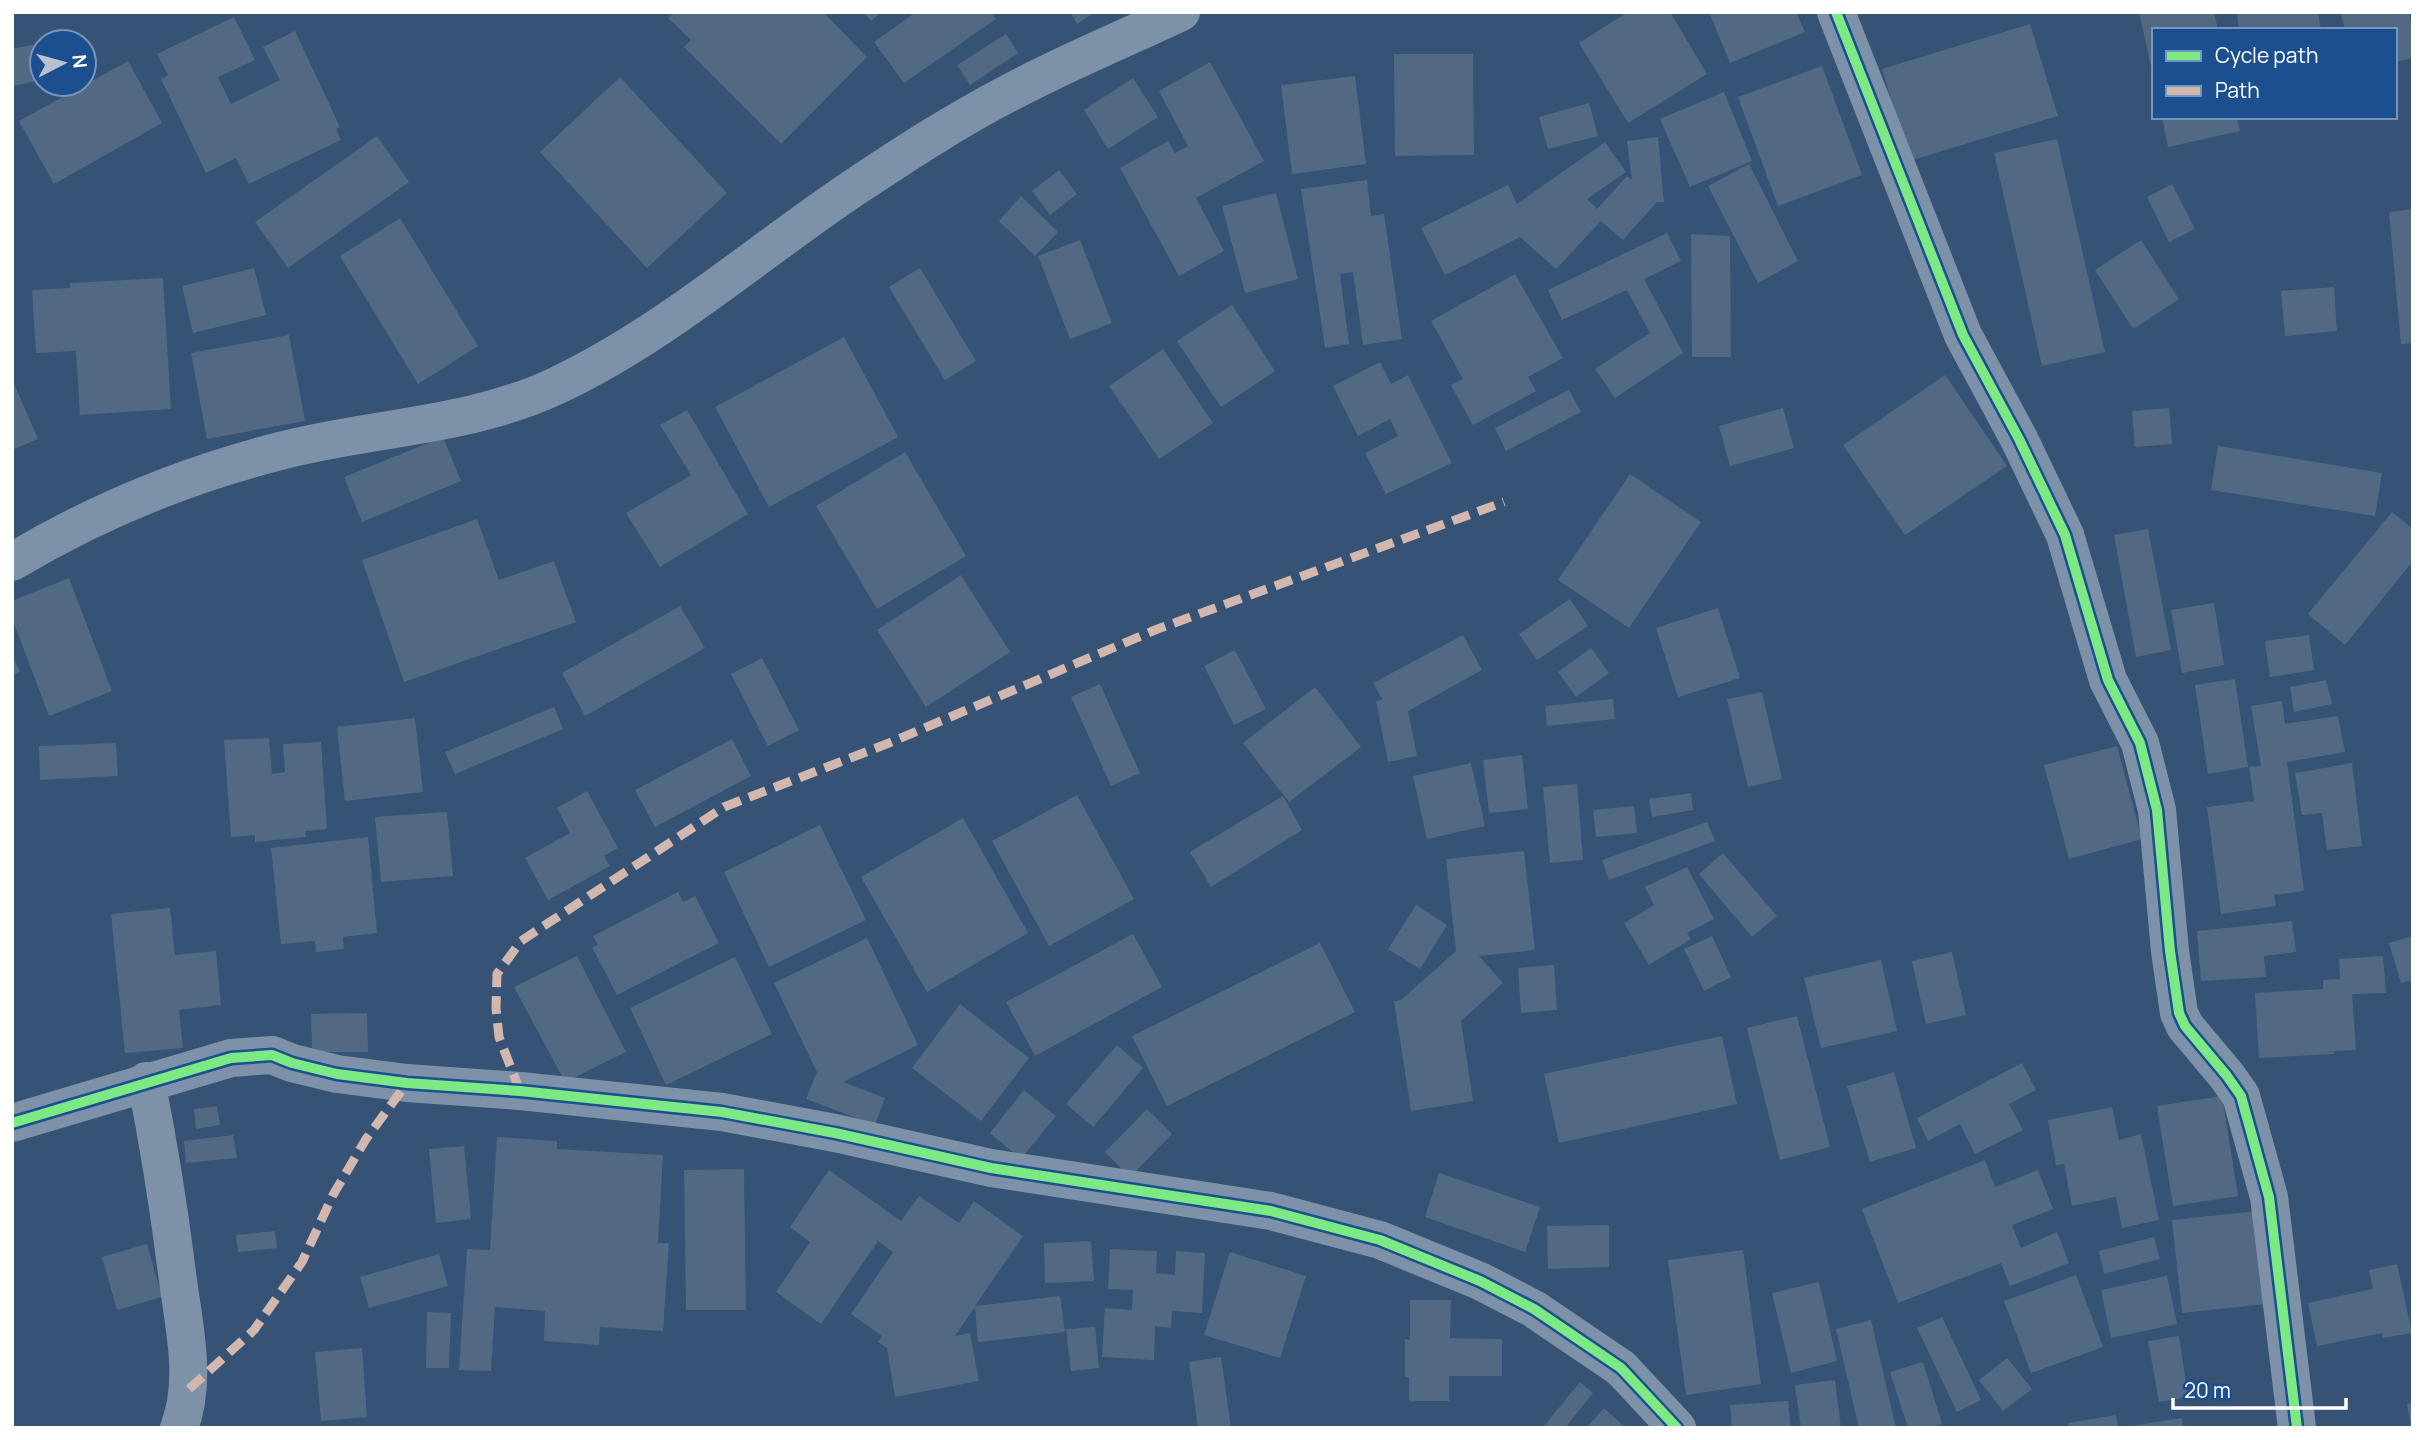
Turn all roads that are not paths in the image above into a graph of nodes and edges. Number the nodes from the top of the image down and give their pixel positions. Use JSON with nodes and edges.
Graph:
{"nodes":[{"id":1,"x":1181,"y":12,"type":"edge"},
{"id":2,"x":1836,"y":12,"type":"edge"},
{"id":3,"x":12,"y":562,"type":"edge"},
{"id":4,"x":146,"y":1081,"type":"junction"},
{"id":5,"x":12,"y":1122,"type":"edge"},
{"id":6,"x":179,"y":1428,"type":"edge"},
{"id":7,"x":1677,"y":1428,"type":"edge"},
{"id":8,"x":2297,"y":1428,"type":"edge"}],
"edges":[{"from":1,"to":3,"type":"street"},
{"from":2,"to":8,"type":"street"},
{"from":4,"to":5,"type":"street"},
{"from":4,"to":6,"type":"street"},
{"from":4,"to":7,"type":"street"}]}
